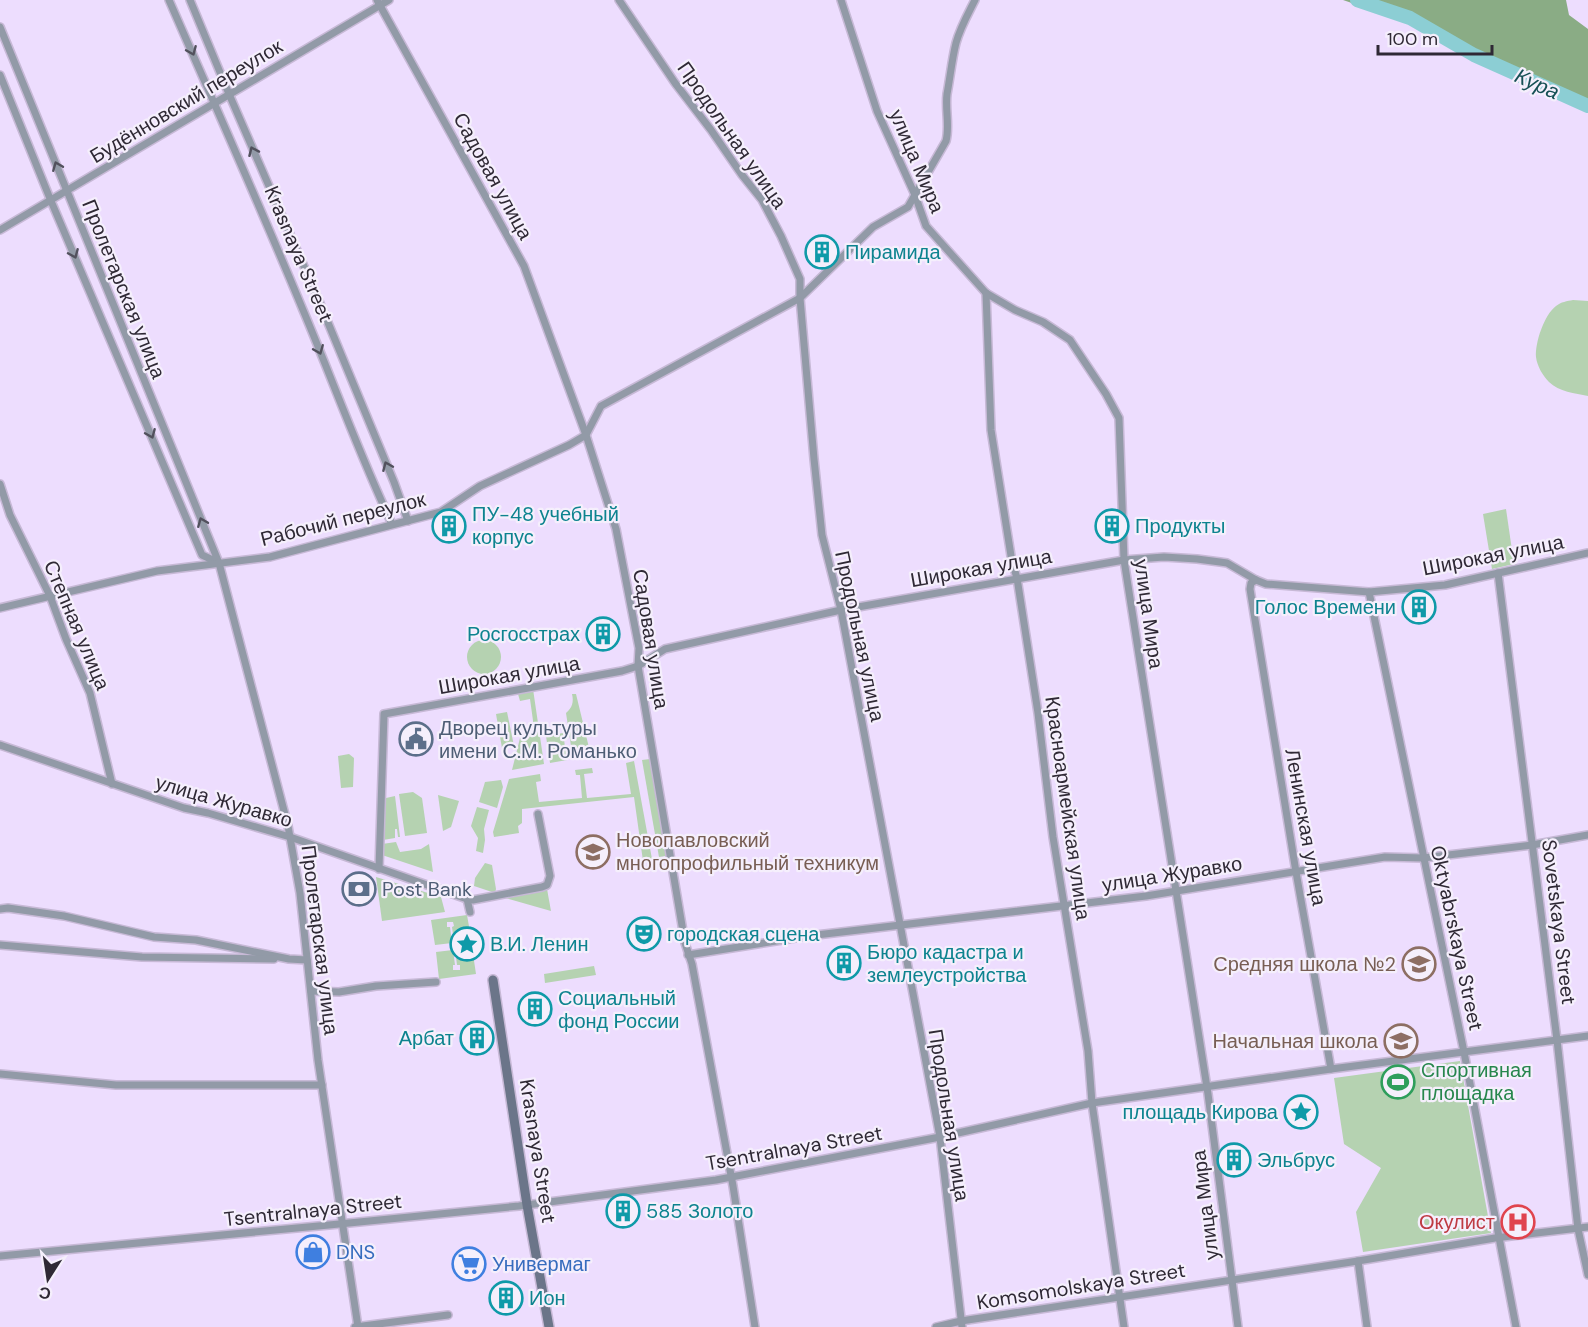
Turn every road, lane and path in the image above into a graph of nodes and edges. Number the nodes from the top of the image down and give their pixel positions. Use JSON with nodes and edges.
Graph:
{"nodes":[{"id":1,"x":170,"y":0,"type":"edge"},
{"id":2,"x":190,"y":0,"type":"edge"},
{"id":3,"x":389,"y":0,"type":"edge"},
{"id":4,"x":619,"y":0,"type":"edge"},
{"id":5,"x":841,"y":0,"type":"edge"},
{"id":6,"x":975,"y":0,"type":"edge"},
{"id":7,"x":378,"y":3,"type":"edge"},
{"id":8,"x":0,"y":27,"type":"edge"},
{"id":9,"x":0,"y":75,"type":"edge"},
{"id":10,"x":229,"y":94,"type":"junction"},
{"id":11,"x":214,"y":103,"type":"junction"},
{"id":12,"x":67,"y":192,"type":"junction"},
{"id":13,"x":915,"y":195,"type":"junction"},
{"id":14,"x":51,"y":201,"type":"junction"},
{"id":15,"x":0,"y":230,"type":"edge"},
{"id":16,"x":986,"y":293,"type":"junction"},
{"id":17,"x":800,"y":298,"type":"junction"},
{"id":18,"x":586,"y":435,"type":"junction"},
{"id":19,"x":0,"y":484,"type":"edge"},
{"id":20,"x":408,"y":521,"type":"junction"},
{"id":21,"x":392,"y":524,"type":"junction"},
{"id":22,"x":1588,"y":553,"type":"edge"},
{"id":23,"x":1124,"y":560,"type":"junction"},
{"id":24,"x":219,"y":563,"type":"junction"},
{"id":25,"x":1244,"y":573,"type":"junction"},
{"id":26,"x":1498,"y":573,"type":"junction"},
{"id":27,"x":1017,"y":578,"type":"junction"},
{"id":28,"x":1256,"y":580,"type":"junction"},
{"id":29,"x":1250,"y":589,"type":"junction"},
{"id":30,"x":1369,"y":592,"type":"junction"},
{"id":31,"x":50,"y":596,"type":"junction"},
{"id":32,"x":0,"y":608,"type":"edge"},
{"id":33,"x":841,"y":610,"type":"junction"},
{"id":34,"x":638,"y":666,"type":"junction"},
{"id":35,"x":0,"y":745,"type":"edge"},
{"id":36,"x":112,"y":784,"type":"junction"},
{"id":37,"x":538,"y":814,"type":"dead end"},
{"id":38,"x":1588,"y":835,"type":"edge"},
{"id":39,"x":290,"y":837,"type":"junction"},
{"id":40,"x":1532,"y":845,"type":"junction"},
{"id":41,"x":1423,"y":858,"type":"junction"},
{"id":42,"x":379,"y":869,"type":"junction"},
{"id":43,"x":1296,"y":872,"type":"junction"},
{"id":44,"x":1176,"y":891,"type":"junction"},
{"id":45,"x":470,"y":900,"type":"junction"},
{"id":46,"x":1064,"y":906,"type":"junction"},
{"id":47,"x":0,"y":909,"type":"edge"},
{"id":48,"x":470,"y":912,"type":"dead end"},
{"id":49,"x":900,"y":925,"type":"junction"},
{"id":50,"x":0,"y":945,"type":"edge"},
{"id":51,"x":688,"y":955,"type":"junction"},
{"id":52,"x":289,"y":959,"type":"junction"},
{"id":53,"x":307,"y":960,"type":"junction"},
{"id":54,"x":493,"y":980,"type":"dead end"},
{"id":55,"x":436,"y":982,"type":"dead end"},
{"id":56,"x":311,"y":991,"type":"junction"},
{"id":57,"x":1588,"y":1036,"type":"edge"},
{"id":58,"x":1557,"y":1040,"type":"junction"},
{"id":59,"x":1464,"y":1052,"type":"junction"},
{"id":60,"x":1331,"y":1069,"type":"junction"},
{"id":61,"x":0,"y":1074,"type":"edge"},
{"id":62,"x":322,"y":1085,"type":"junction"},
{"id":63,"x":1207,"y":1086,"type":"junction"},
{"id":64,"x":1092,"y":1103,"type":"junction"},
{"id":65,"x":940,"y":1137,"type":"junction"},
{"id":66,"x":731,"y":1177,"type":"junction"},
{"id":67,"x":527,"y":1205,"type":"junction"},
{"id":68,"x":342,"y":1224,"type":"junction"},
{"id":69,"x":1588,"y":1227,"type":"edge"},
{"id":70,"x":1578,"y":1228,"type":"junction"},
{"id":71,"x":1499,"y":1238,"type":"junction"},
{"id":72,"x":0,"y":1256,"type":"edge"},
{"id":73,"x":1358,"y":1261,"type":"junction"},
{"id":74,"x":1588,"y":1275,"type":"edge"},
{"id":75,"x":1231,"y":1280,"type":"junction"},
{"id":76,"x":1120,"y":1297,"type":"junction"},
{"id":77,"x":448,"y":1315,"type":"dead end"},
{"id":78,"x":962,"y":1324,"type":"edge"},
{"id":79,"x":357,"y":1327,"type":"edge"},
{"id":80,"x":549,"y":1327,"type":"edge"},
{"id":81,"x":755,"y":1327,"type":"edge"},
{"id":82,"x":936,"y":1327,"type":"edge"},
{"id":83,"x":1124,"y":1327,"type":"edge"},
{"id":84,"x":1238,"y":1327,"type":"edge"},
{"id":85,"x":1367,"y":1327,"type":"edge"},
{"id":86,"x":1516,"y":1327,"type":"edge"}],
"edges":[{"from":1,"to":11,"type":"street","name":"Krasnaya Street","one_way":true},
{"from":2,"to":10,"type":"street","name":"Krasnaya Street"},
{"from":3,"to":7,"type":"street","name":"Будённовский переулок"},
{"from":4,"to":17,"type":"street","name":"Продольная улица"},
{"from":5,"to":13,"type":"street","name":"улица Мира"},
{"from":6,"to":13,"type":"street"},
{"from":7,"to":10,"type":"street","name":"Будённовский переулок"},
{"from":7,"to":18,"type":"street","name":"Садовая улица"},
{"from":12,"to":8,"type":"street","name":"Пролетарская улица","one_way":true},
{"from":9,"to":14,"type":"street","name":"Пролетарская улица"},
{"from":10,"to":11,"type":"street","name":"Будённовский переулок"},
{"from":20,"to":10,"type":"street","name":"Krasnaya Street","one_way":true},
{"from":11,"to":12,"type":"street","name":"Будённовский переулок"},
{"from":11,"to":21,"type":"street","name":"Krasnaya Street","one_way":true},
{"from":12,"to":14,"type":"street","name":"Будённовский переулок"},
{"from":24,"to":12,"type":"street","name":"Пролетарская улица","one_way":true},
{"from":13,"to":16,"type":"street","name":"улица Мира"},
{"from":13,"to":17,"type":"street"},
{"from":14,"to":15,"type":"street","name":"Будённовский переулок"},
{"from":14,"to":24,"type":"street","name":"Пролетарская улица","one_way":true},
{"from":16,"to":23,"type":"street","name":"улица Мира"},
{"from":16,"to":27,"type":"street","name":"Красноармейская улица"},
{"from":17,"to":18,"type":"street"},
{"from":17,"to":33,"type":"street","name":"Продольная улица"},
{"from":18,"to":20,"type":"street","name":"Рабочий переулок"},
{"from":18,"to":34,"type":"street","name":"Садовая улица"},
{"from":19,"to":31,"type":"street","name":"Степная улица"},
{"from":20,"to":21,"type":"street","name":"Рабочий переулок"},
{"from":21,"to":24,"type":"street","name":"Рабочий переулок"},
{"from":22,"to":26,"type":"street","name":"Широкая улица"},
{"from":23,"to":25,"type":"street","name":"Широкая улица"},
{"from":23,"to":27,"type":"street","name":"Широкая улица"},
{"from":23,"to":44,"type":"street","name":"улица Мира"},
{"from":24,"to":31,"type":"street","name":"Рабочий переулок"},
{"from":24,"to":39,"type":"street","name":"Пролетарская улица"},
{"from":25,"to":28,"type":"street","name":"Широкая улица"},
{"from":25,"to":29,"type":"street","name":"Ленинская улица"},
{"from":26,"to":30,"type":"street","name":"Широкая улица"},
{"from":26,"to":40,"type":"street","name":"Sovetskaya Street"},
{"from":27,"to":33,"type":"street","name":"Широкая улица"},
{"from":27,"to":46,"type":"street","name":"Красноармейская улица"},
{"from":28,"to":29,"type":"street"},
{"from":28,"to":30,"type":"street","name":"Широкая улица"},
{"from":29,"to":43,"type":"street","name":"Ленинская улица"},
{"from":30,"to":41,"type":"street","name":"Oktyabrskaya Street"},
{"from":31,"to":32,"type":"street","name":"Рабочий переулок"},
{"from":31,"to":36,"type":"street","name":"Степная улица"},
{"from":33,"to":34,"type":"street","name":"Широкая улица"},
{"from":33,"to":49,"type":"street","name":"Продольная улица"},
{"from":34,"to":42,"type":"street","name":"Широкая улица"},
{"from":34,"to":51,"type":"street","name":"Садовая улица"},
{"from":35,"to":36,"type":"street","name":"улица Журавко"},
{"from":36,"to":39,"type":"street","name":"улица Журавко"},
{"from":37,"to":45,"type":"street"},
{"from":38,"to":40,"type":"street","name":"улица Журавко"},
{"from":39,"to":42,"type":"street","name":"улица Журавко"},
{"from":39,"to":53,"type":"street","name":"Пролетарская улица"},
{"from":40,"to":41,"type":"street","name":"улица Журавко"},
{"from":40,"to":58,"type":"street","name":"Sovetskaya Street"},
{"from":41,"to":43,"type":"street","name":"улица Журавко"},
{"from":41,"to":59,"type":"street","name":"Oktyabrskaya Street"},
{"from":42,"to":45,"type":"street","name":"улица Журавко"},
{"from":43,"to":44,"type":"street","name":"улица Журавко"},
{"from":43,"to":60,"type":"street","name":"Ленинская улица"},
{"from":44,"to":46,"type":"street","name":"улица Журавко"},
{"from":44,"to":63,"type":"street","name":"улица Мира"},
{"from":45,"to":48,"type":"street"},
{"from":46,"to":49,"type":"street","name":"улица Журавко"},
{"from":46,"to":64,"type":"street","name":"Красноармейская улица"},
{"from":47,"to":52,"type":"street"},
{"from":49,"to":51,"type":"street","name":"улица Журавко"},
{"from":49,"to":65,"type":"street","name":"Продольная улица"},
{"from":50,"to":52,"type":"street"},
{"from":51,"to":66,"type":"street","name":"Садовая улица"},
{"from":52,"to":53,"type":"street"},
{"from":53,"to":56,"type":"street","name":"Пролетарская улица"},
{"from":54,"to":67,"type":"street","name":"Krasnaya Street"},
{"from":55,"to":56,"type":"street"},
{"from":56,"to":62,"type":"street","name":"Пролетарская улица"},
{"from":57,"to":58,"type":"street","name":"Tsentralnaya Street"},
{"from":58,"to":59,"type":"street","name":"Tsentralnaya Street"},
{"from":58,"to":70,"type":"street","name":"Sovetskaya Street"},
{"from":59,"to":60,"type":"street","name":"Tsentralnaya Street"},
{"from":59,"to":71,"type":"street","name":"Oktyabrskaya Street"},
{"from":60,"to":63,"type":"street","name":"Tsentralnaya Street"},
{"from":61,"to":62,"type":"street"},
{"from":62,"to":68,"type":"street","name":"Пролетарская улица"},
{"from":63,"to":64,"type":"street","name":"Tsentralnaya Street"},
{"from":63,"to":75,"type":"street","name":"улица Мира"},
{"from":64,"to":65,"type":"street","name":"Tsentralnaya Street"},
{"from":64,"to":76,"type":"street","name":"Красноармейская улица"},
{"from":65,"to":66,"type":"street","name":"Tsentralnaya Street"},
{"from":65,"to":78,"type":"street","name":"Продольная улица"},
{"from":66,"to":67,"type":"street","name":"Tsentralnaya Street"},
{"from":66,"to":81,"type":"street","name":"Садовая улица"},
{"from":67,"to":68,"type":"street","name":"Tsentralnaya Street"},
{"from":67,"to":80,"type":"street","name":"Krasnaya Street"},
{"from":68,"to":72,"type":"street","name":"Tsentralnaya Street"},
{"from":68,"to":79,"type":"street","name":"Пролетарская улица"},
{"from":69,"to":70,"type":"street","name":"Komsomolskaya Street"},
{"from":70,"to":71,"type":"street","name":"Komsomolskaya Street"},
{"from":70,"to":74,"type":"street","name":"Sovetskaya Street"},
{"from":71,"to":73,"type":"street","name":"Komsomolskaya Street"},
{"from":71,"to":86,"type":"street","name":"Oktyabrskaya Street"},
{"from":73,"to":75,"type":"street","name":"Komsomolskaya Street"},
{"from":73,"to":85,"type":"street"},
{"from":75,"to":76,"type":"street","name":"Komsomolskaya Street"},
{"from":75,"to":84,"type":"street","name":"улица Мира"},
{"from":76,"to":78,"type":"street","name":"Komsomolskaya Street"},
{"from":76,"to":83,"type":"street","name":"Красноармейская улица"},
{"from":77,"to":79,"type":"street"},
{"from":78,"to":82,"type":"street","name":"Komsomolskaya Street"}]}
